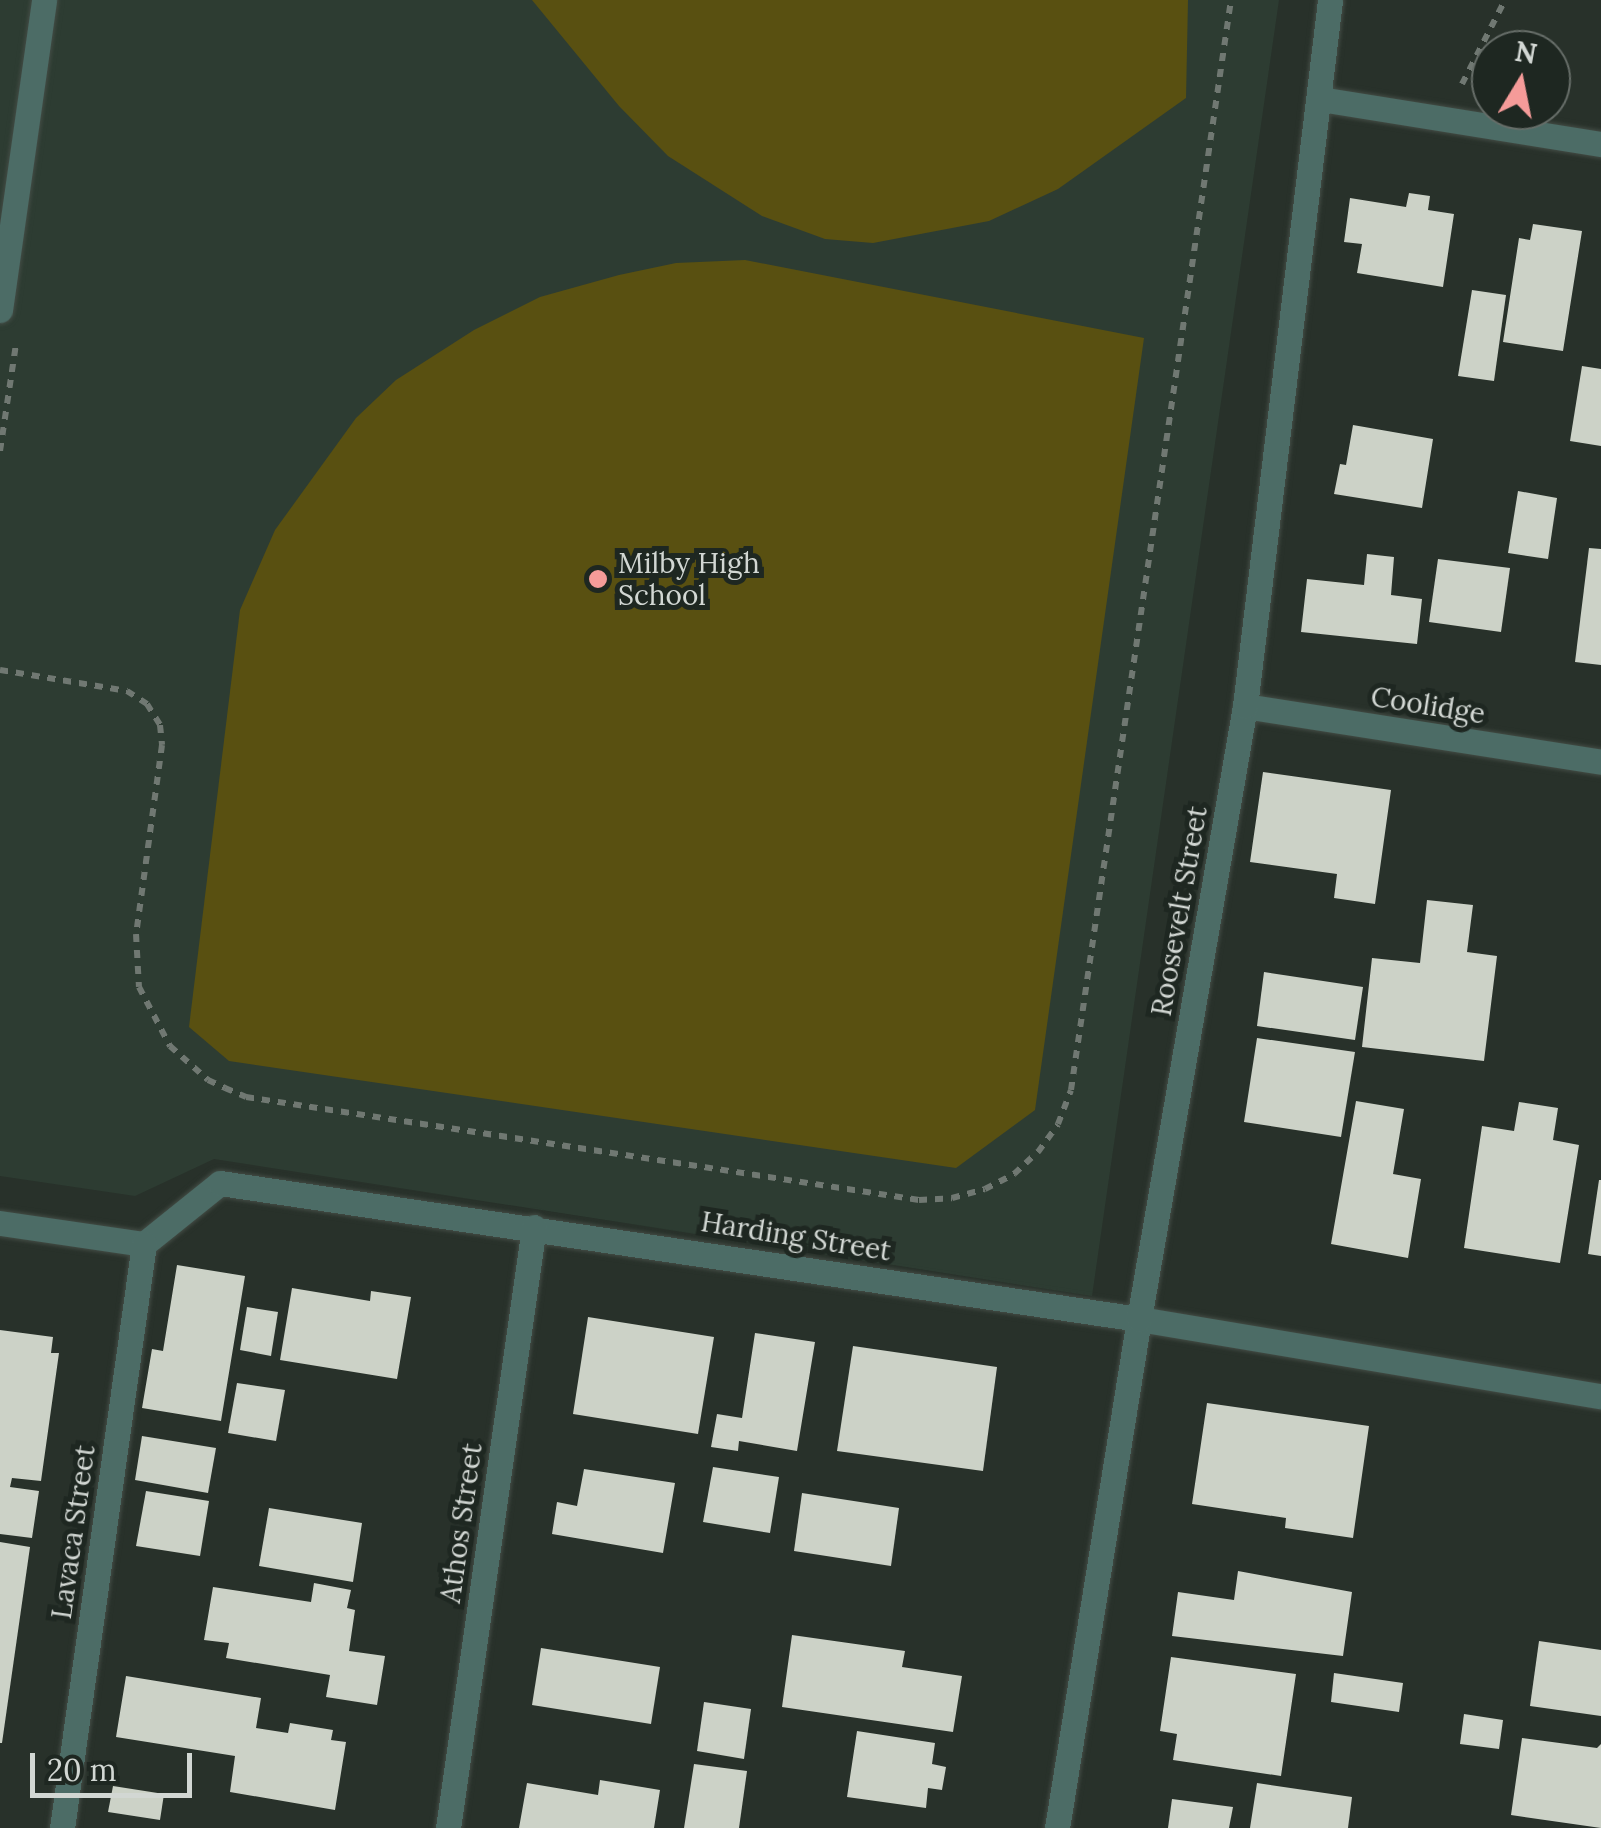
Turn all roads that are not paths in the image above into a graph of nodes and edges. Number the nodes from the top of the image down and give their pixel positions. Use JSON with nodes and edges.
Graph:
{"nodes":[{"id":1,"x":44,"y":0,"type":"edge"},
{"id":2,"x":1330,"y":0,"type":"edge"},
{"id":3,"x":1320,"y":99,"type":"junction"},
{"id":4,"x":1601,"y":144,"type":"edge"},
{"id":5,"x":0,"y":310,"type":"edge"},
{"id":6,"x":1245,"y":706,"type":"junction"},
{"id":7,"x":1601,"y":762,"type":"edge"},
{"id":8,"x":0,"y":1223,"type":"edge"},
{"id":9,"x":534,"y":1227,"type":"junction"},
{"id":10,"x":144,"y":1244,"type":"junction"},
{"id":11,"x":1138,"y":1319,"type":"junction"},
{"id":12,"x":1601,"y":1396,"type":"edge"},
{"id":13,"x":62,"y":1828,"type":"edge"},
{"id":14,"x":448,"y":1828,"type":"edge"},
{"id":15,"x":1058,"y":1828,"type":"edge"}],
"edges":[{"from":1,"to":5,"type":"street"},
{"from":2,"to":3,"type":"street","name":"Roosevelt Street"},
{"from":3,"to":4,"type":"street"},
{"from":3,"to":6,"type":"street","name":"Roosevelt Street"},
{"from":6,"to":7,"type":"street","name":"Coolidge"},
{"from":6,"to":11,"type":"street","name":"Roosevelt Street"},
{"from":8,"to":10,"type":"street"},
{"from":9,"to":10,"type":"street","name":"Harding Street"},
{"from":9,"to":11,"type":"street","name":"Harding Street"},
{"from":9,"to":14,"type":"street","name":"Athos Street"},
{"from":10,"to":13,"type":"street","name":"Lavaca Street"},
{"from":11,"to":12,"type":"street","name":"Harding Street"},
{"from":11,"to":15,"type":"street","name":"Roosevelt Street"}]}
